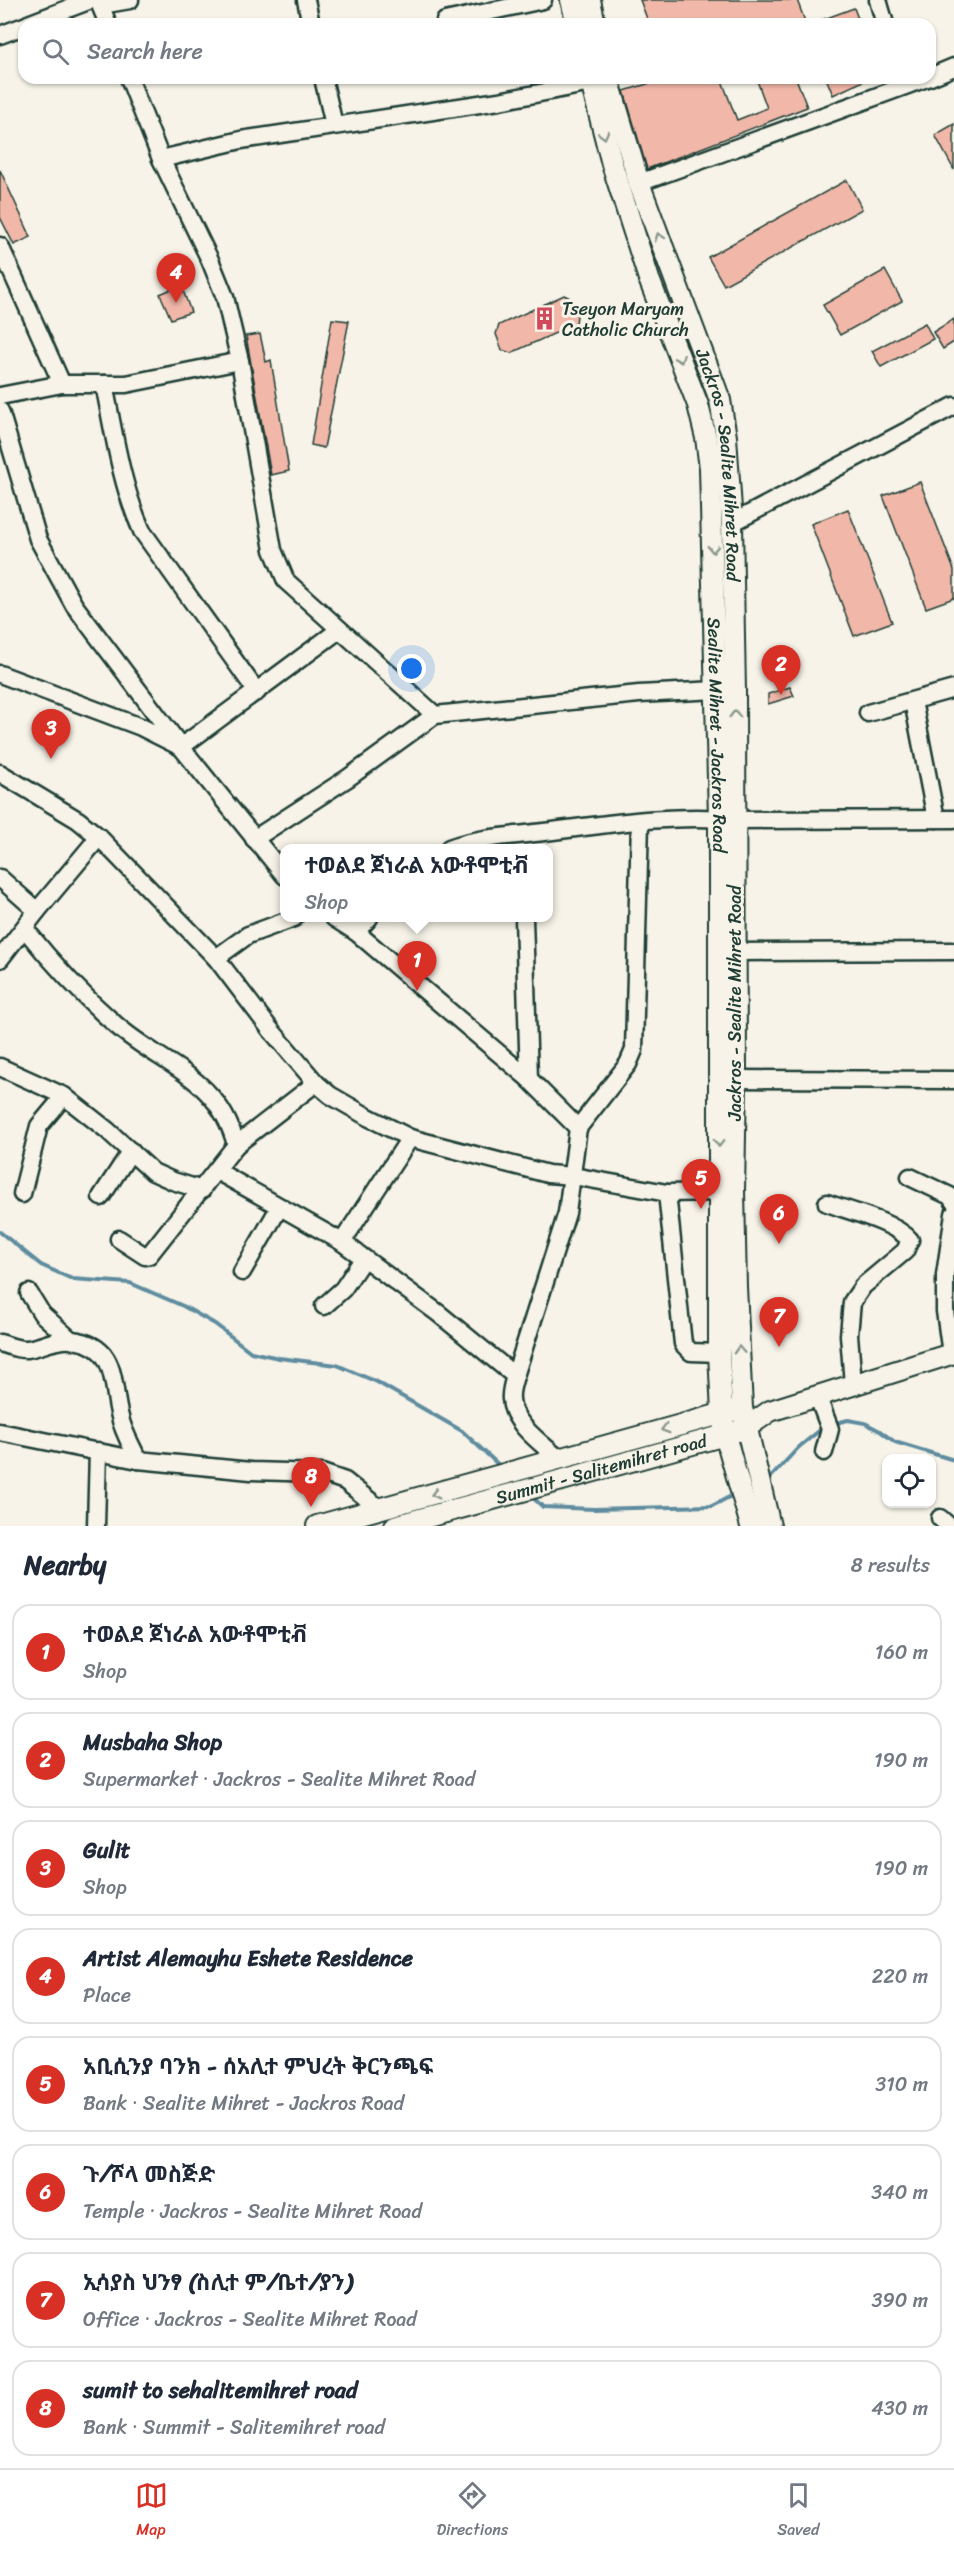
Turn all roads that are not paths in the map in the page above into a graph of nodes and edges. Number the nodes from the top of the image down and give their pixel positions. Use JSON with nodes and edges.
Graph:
{"nodes":[{"id":1,"x":92,"y":0,"type":"edge"},
{"id":2,"x":100,"y":0,"type":"edge"},
{"id":3,"x":130,"y":0,"type":"edge"},
{"id":4,"x":306,"y":0,"type":"edge"},
{"id":5,"x":543,"y":0,"type":"edge"},
{"id":6,"x":571,"y":0,"type":"edge"},
{"id":7,"x":590,"y":0,"type":"edge"},
{"id":8,"x":878,"y":0,"type":"edge"},
{"id":9,"x":44,"y":18,"type":"edge"},
{"id":10,"x":106,"y":18,"type":"edge"},
{"id":11,"x":310,"y":18,"type":"edge"},
{"id":12,"x":459,"y":18,"type":"edge"},
{"id":13,"x":576,"y":18,"type":"edge"},
{"id":14,"x":594,"y":18,"type":"edge"},
{"id":15,"x":883,"y":18,"type":"edge"},
{"id":16,"x":18,"y":28,"type":"edge"},
{"id":17,"x":0,"y":35,"type":"edge"},
{"id":18,"x":954,"y":67,"type":"edge"},
{"id":19,"x":936,"y":74,"type":"edge"},
{"id":20,"x":131,"y":84,"type":"edge"},
{"id":21,"x":325,"y":84,"type":"edge"},
{"id":22,"x":578,"y":84,"type":"edge"},
{"id":23,"x":598,"y":84,"type":"edge"},
{"id":24,"x":599,"y":84,"type":"edge"},
{"id":25,"x":898,"y":84,"type":"edge"},
{"id":26,"x":334,"y":125,"type":"junction"},
{"id":27,"x":161,"y":159,"type":"junction"},
{"id":28,"x":639,"y":183,"type":"junction"},
{"id":29,"x":0,"y":246,"type":"edge"},
{"id":30,"x":671,"y":271,"type":"junction"},
{"id":31,"x":649,"y":279,"type":"junction"},
{"id":32,"x":240,"y":361,"type":"junction"},
{"id":33,"x":62,"y":384,"type":"junction"},
{"id":34,"x":104,"y":384,"type":"junction"},
{"id":35,"x":0,"y":396,"type":"edge"},
{"id":36,"x":954,"y":406,"type":"edge"},
{"id":37,"x":0,"y":411,"type":"edge"},
{"id":38,"x":732,"y":523,"type":"junction"},
{"id":39,"x":339,"y":630,"type":"junction"},
{"id":40,"x":0,"y":674,"type":"edge"},
{"id":41,"x":954,"y":689,"type":"edge"},
{"id":42,"x":717,"y":690,"type":"junction"},
{"id":43,"x":257,"y":692,"type":"junction"},
{"id":44,"x":913,"y":701,"type":"junction"},
{"id":45,"x":868,"y":713,"type":"dead end"},
{"id":46,"x":435,"y":715,"type":"junction"},
{"id":47,"x":181,"y":747,"type":"junction"},
{"id":48,"x":0,"y":773,"type":"edge"},
{"id":49,"x":727,"y":819,"type":"junction"},
{"id":50,"x":936,"y":819,"type":"junction"},
{"id":51,"x":954,"y":819,"type":"edge"},
{"id":52,"x":640,"y":822,"type":"junction"},
{"id":53,"x":99,"y":837,"type":"junction"},
{"id":54,"x":254,"y":839,"type":"junction"},
{"id":55,"x":520,"y":842,"type":"edge"},
{"id":56,"x":462,"y":844,"type":"edge"},
{"id":57,"x":280,"y":870,"type":"edge"},
{"id":58,"x":0,"y":878,"type":"edge"},
{"id":59,"x":37,"y":911,"type":"junction"},
{"id":60,"x":283,"y":922,"type":"edge"},
{"id":61,"x":340,"y":922,"type":"edge"},
{"id":62,"x":366,"y":922,"type":"edge"},
{"id":63,"x":524,"y":922,"type":"edge"},
{"id":64,"x":26,"y":929,"type":"junction"},
{"id":65,"x":356,"y":933,"type":"junction"},
{"id":66,"x":954,"y":951,"type":"edge"},
{"id":67,"x":736,"y":952,"type":"junction"},
{"id":68,"x":216,"y":958,"type":"junction"},
{"id":69,"x":0,"y":959,"type":"edge"},
{"id":70,"x":0,"y":1067,"type":"edge"},
{"id":71,"x":530,"y":1078,"type":"junction"},
{"id":72,"x":736,"y":1079,"type":"junction"},
{"id":73,"x":954,"y":1080,"type":"edge"},
{"id":74,"x":316,"y":1083,"type":"junction"},
{"id":75,"x":64,"y":1096,"type":"junction"},
{"id":76,"x":578,"y":1128,"type":"junction"},
{"id":77,"x":410,"y":1138,"type":"junction"},
{"id":78,"x":236,"y":1145,"type":"junction"},
{"id":79,"x":130,"y":1151,"type":"junction"},
{"id":80,"x":218,"y":1171,"type":"junction"},
{"id":81,"x":573,"y":1176,"type":"junction"},
{"id":82,"x":910,"y":1177,"type":"dead end"},
{"id":83,"x":202,"y":1190,"type":"junction"},
{"id":84,"x":718,"y":1192,"type":"junction"},
{"id":85,"x":667,"y":1193,"type":"junction"},
{"id":86,"x":22,"y":1194,"type":"dead end"},
{"id":87,"x":101,"y":1197,"type":"dead end"},
{"id":88,"x":954,"y":1202,"type":"edge"},
{"id":89,"x":827,"y":1203,"type":"dead end"},
{"id":90,"x":279,"y":1208,"type":"junction"},
{"id":91,"x":954,"y":1214,"type":"edge"},
{"id":92,"x":119,"y":1239,"type":"dead end"},
{"id":93,"x":342,"y":1242,"type":"junction"},
{"id":94,"x":952,"y":1245,"type":"edge"},
{"id":95,"x":363,"y":1259,"type":"junction"},
{"id":96,"x":242,"y":1272,"type":"dead end"},
{"id":97,"x":30,"y":1293,"type":"dead end"},
{"id":98,"x":324,"y":1306,"type":"dead end"},
{"id":99,"x":71,"y":1340,"type":"junction"},
{"id":100,"x":0,"y":1343,"type":"edge"},
{"id":101,"x":719,"y":1353,"type":"junction"},
{"id":102,"x":952,"y":1354,"type":"edge"},
{"id":103,"x":515,"y":1376,"type":"junction"},
{"id":104,"x":853,"y":1384,"type":"junction"},
{"id":105,"x":820,"y":1404,"type":"junction"},
{"id":106,"x":742,"y":1408,"type":"junction"},
{"id":107,"x":770,"y":1411,"type":"junction"},
{"id":108,"x":722,"y":1413,"type":"junction"},
{"id":109,"x":746,"y":1428,"type":"junction"},
{"id":110,"x":0,"y":1432,"type":"edge"},
{"id":111,"x":725,"y":1435,"type":"junction"},
{"id":112,"x":98,"y":1451,"type":"junction"},
{"id":113,"x":824,"y":1452,"type":"dead end"},
{"id":114,"x":138,"y":1460,"type":"junction"},
{"id":115,"x":560,"y":1460,"type":"junction"},
{"id":116,"x":745,"y":1470,"type":"junction"},
{"id":117,"x":380,"y":1509,"type":"junction"},
{"id":118,"x":754,"y":1513,"type":"edge"},
{"id":119,"x":96,"y":1526,"type":"edge"},
{"id":120,"x":317,"y":1526,"type":"edge"},
{"id":121,"x":395,"y":1526,"type":"edge"},
{"id":122,"x":770,"y":1526,"type":"edge"}],
"edges":[{"from":1,"to":9,"type":"street"},
{"from":2,"to":3,"type":"street"},
{"from":2,"to":10,"type":"street"},
{"from":4,"to":11,"type":"street"},
{"from":5,"to":12,"type":"street"},
{"from":6,"to":13,"type":"main road"},
{"from":7,"to":14,"type":"main road"},
{"from":8,"to":15,"type":"street"},
{"from":16,"to":17,"type":"street"},
{"from":18,"to":19,"type":"street"},
{"from":20,"to":27,"type":"street"},
{"from":21,"to":26,"type":"street"},
{"from":22,"to":26,"type":"street"},
{"from":23,"to":31,"type":"main road","name":"Sealite Mihret - Jackros Road","one_way":true},
{"from":24,"to":28,"type":"main road","name":"Jackros - Sealite Mihret Road"},
{"from":25,"to":28,"type":"street"},
{"from":26,"to":27,"type":"street"},
{"from":27,"to":32,"type":"street"},
{"from":30,"to":28,"type":"main road","name":"Jackros - Sealite Mihret Road","one_way":true},
{"from":29,"to":33,"type":"street"},
{"from":30,"to":31,"type":"main road"},
{"from":30,"to":38,"type":"main road","name":"Jackros - Sealite Mihret Road"},
{"from":31,"to":42,"type":"main road","name":"Sealite Mihret - Jackros Road","one_way":true},
{"from":32,"to":34,"type":"street"},
{"from":32,"to":39,"type":"street"},
{"from":33,"to":34,"type":"street"},
{"from":33,"to":35,"type":"street"},
{"from":34,"to":43,"type":"street"},
{"from":36,"to":38,"type":"street"},
{"from":37,"to":47,"type":"street"},
{"from":49,"to":38,"type":"main road","name":"Jackros - Sealite Mihret Road","one_way":true},
{"from":39,"to":43,"type":"street"},
{"from":39,"to":46,"type":"street"},
{"from":40,"to":47,"type":"street"},
{"from":41,"to":44,"type":"street"},
{"from":42,"to":46,"type":"street"},
{"from":42,"to":49,"type":"main road","name":"Sealite Mihret - Jackros Road"},
{"from":43,"to":47,"type":"street"},
{"from":44,"to":45,"type":"street"},
{"from":44,"to":50,"type":"street"},
{"from":46,"to":54,"type":"street"},
{"from":47,"to":54,"type":"street"},
{"from":48,"to":53,"type":"street"},
{"from":49,"to":50,"type":"street"},
{"from":49,"to":52,"type":"street"},
{"from":49,"to":67,"type":"main road","name":"Jackros - Sealite Mihret Road"},
{"from":49,"to":84,"type":"main road","name":"Sealite Mihret - Jackros Road","one_way":true},
{"from":50,"to":51,"type":"street"},
{"from":52,"to":55,"type":"street"},
{"from":52,"to":76,"type":"street"},
{"from":53,"to":59,"type":"street"},
{"from":53,"to":68,"type":"street"},
{"from":54,"to":57,"type":"street"},
{"from":55,"to":56,"type":"street"},
{"from":58,"to":59,"type":"street"},
{"from":59,"to":64,"type":"street"},
{"from":60,"to":68,"type":"street"},
{"from":61,"to":65,"type":"street"},
{"from":62,"to":65,"type":"street"},
{"from":63,"to":71,"type":"street"},
{"from":64,"to":69,"type":"street"},
{"from":64,"to":78,"type":"street"},
{"from":65,"to":71,"type":"street"},
{"from":66,"to":67,"type":"street"},
{"from":67,"to":72,"type":"main road","name":"Jackros - Sealite Mihret Road"},
{"from":68,"to":74,"type":"street"},
{"from":70,"to":75,"type":"street"},
{"from":71,"to":76,"type":"street"},
{"from":72,"to":73,"type":"street"},
{"from":106,"to":72,"type":"main road","name":"Jackros - Sealite Mihret Road","one_way":true},
{"from":74,"to":77,"type":"street"},
{"from":74,"to":78,"type":"street"},
{"from":75,"to":79,"type":"street"},
{"from":75,"to":86,"type":"street"},
{"from":76,"to":81,"type":"street"},
{"from":77,"to":81,"type":"street"},
{"from":77,"to":93,"type":"street"},
{"from":78,"to":80,"type":"street"},
{"from":79,"to":83,"type":"street"},
{"from":79,"to":87,"type":"street"},
{"from":80,"to":83,"type":"street"},
{"from":80,"to":90,"type":"street"},
{"from":81,"to":85,"type":"street"},
{"from":81,"to":103,"type":"street"},
{"from":82,"to":88,"type":"street"},
{"from":83,"to":92,"type":"street"},
{"from":84,"to":85,"type":"street"},
{"from":84,"to":101,"type":"main road","name":"Sealite Mihret - Jackros Road"},
{"from":85,"to":101,"type":"street"},
{"from":89,"to":104,"type":"street"},
{"from":90,"to":93,"type":"street"},
{"from":90,"to":96,"type":"street"},
{"from":91,"to":94,"type":"street"},
{"from":93,"to":95,"type":"street"},
{"from":94,"to":102,"type":"street"},
{"from":95,"to":98,"type":"street"},
{"from":95,"to":103,"type":"street"},
{"from":97,"to":99,"type":"street"},
{"from":99,"to":100,"type":"street"},
{"from":99,"to":114,"type":"street"},
{"from":101,"to":108,"type":"main road","name":"Sealite Mihret - Jackros Road"},
{"from":102,"to":104,"type":"main road"},
{"from":103,"to":115,"type":"street"},
{"from":104,"to":105,"type":"main road"},
{"from":105,"to":107,"type":"main road"},
{"from":105,"to":113,"type":"street"},
{"from":106,"to":107,"type":"main road"},
{"from":106,"to":108,"type":"main road"},
{"from":106,"to":109,"type":"main road","name":"Jackros - Sealite Mihret Road"},
{"from":107,"to":109,"type":"main road","name":"Summit - Salitemihret road"},
{"from":108,"to":111,"type":"main road","name":"Sealite Mihret - Jackros Road"},
{"from":108,"to":115,"type":"main road","one_way":true},
{"from":109,"to":111,"type":"main road","name":"Summit - Salitemihret road"},
{"from":109,"to":116,"type":"main road"},
{"from":110,"to":112,"type":"street"},
{"from":111,"to":116,"type":"main road","name":"Sealite Mihret - Jackros Road"},
{"from":111,"to":121,"type":"main road","name":"Summit - Salitemihret road"},
{"from":112,"to":114,"type":"street"},
{"from":112,"to":119,"type":"street"},
{"from":114,"to":117,"type":"street"},
{"from":115,"to":117,"type":"main road","one_way":true},
{"from":116,"to":118,"type":"main road"},
{"from":117,"to":120,"type":"main road"},
{"from":118,"to":122,"type":"main road"}]}
